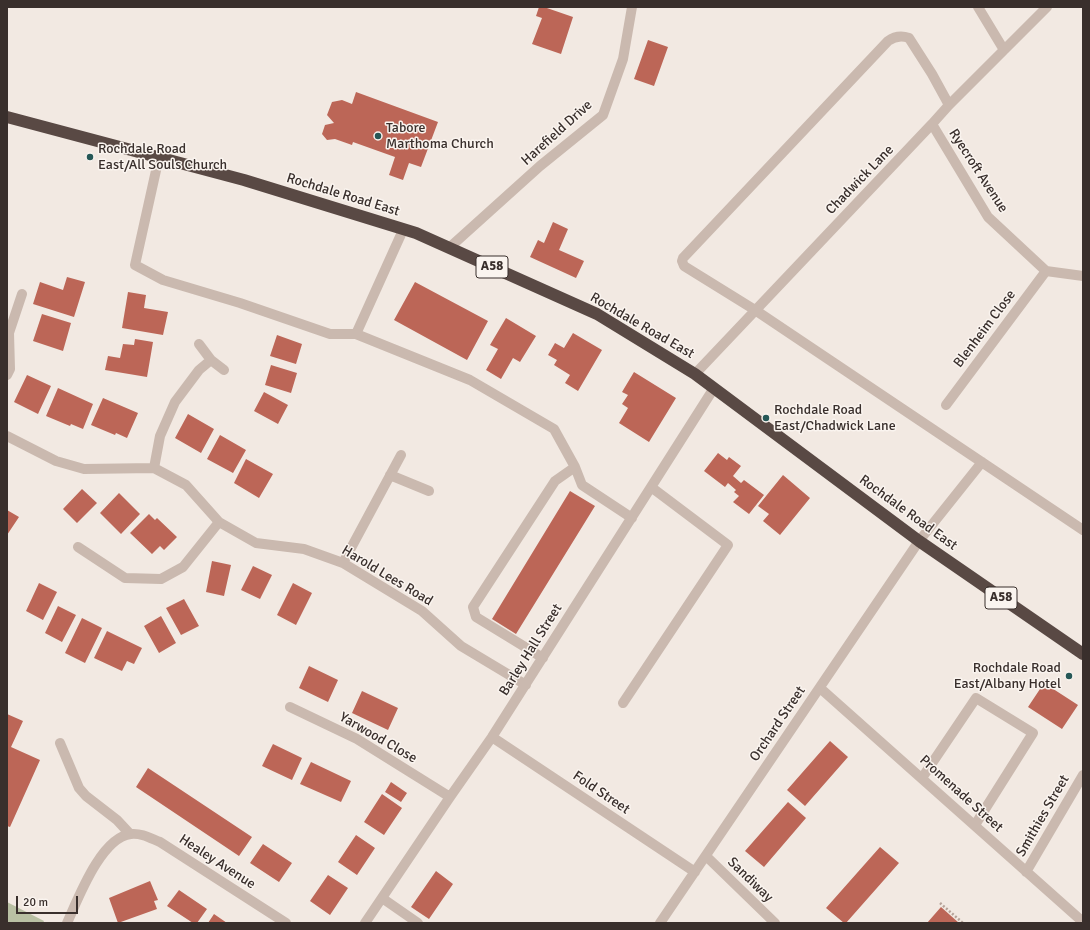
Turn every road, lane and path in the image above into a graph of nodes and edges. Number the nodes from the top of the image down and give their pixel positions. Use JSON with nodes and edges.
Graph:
{"nodes":[{"id":1,"x":632,"y":7,"type":"edge"},
{"id":2,"x":978,"y":7,"type":"edge"},
{"id":3,"x":1048,"y":7,"type":"edge"},
{"id":4,"x":1004,"y":50,"type":"junction"},
{"id":5,"x":949,"y":105,"type":"junction"},
{"id":6,"x":7,"y":116,"type":"edge"},
{"id":7,"x":932,"y":124,"type":"junction"},
{"id":8,"x":159,"y":157,"type":"junction"},
{"id":9,"x":403,"y":230,"type":"junction"},
{"id":10,"x":449,"y":248,"type":"junction"},
{"id":11,"x":1046,"y":271,"type":"junction"},
{"id":12,"x":1083,"y":276,"type":"edge"},
{"id":13,"x":22,"y":294,"type":"dead end"},
{"id":14,"x":755,"y":310,"type":"junction"},
{"id":15,"x":356,"y":334,"type":"junction"},
{"id":16,"x":199,"y":344,"type":"dead end"},
{"id":17,"x":211,"y":360,"type":"junction"},
{"id":18,"x":224,"y":370,"type":"dead end"},
{"id":19,"x":695,"y":374,"type":"junction"},
{"id":20,"x":7,"y":375,"type":"edge"},
{"id":21,"x":714,"y":388,"type":"junction"},
{"id":22,"x":946,"y":405,"type":"dead end"},
{"id":23,"x":7,"y":436,"type":"edge"},
{"id":24,"x":400,"y":456,"type":"dead end"},
{"id":25,"x":982,"y":462,"type":"junction"},
{"id":26,"x":575,"y":467,"type":"junction"},
{"id":27,"x":154,"y":468,"type":"junction"},
{"id":28,"x":390,"y":475,"type":"junction"},
{"id":29,"x":651,"y":487,"type":"junction"},
{"id":30,"x":429,"y":491,"type":"dead end"},
{"id":31,"x":632,"y":518,"type":"junction"},
{"id":32,"x":219,"y":522,"type":"junction"},
{"id":33,"x":1083,"y":530,"type":"edge"},
{"id":34,"x":919,"y":541,"type":"junction"},
{"id":35,"x":78,"y":547,"type":"dead end"},
{"id":36,"x":343,"y":563,"type":"junction"},
{"id":37,"x":1083,"y":654,"type":"edge"},
{"id":38,"x":543,"y":658,"type":"junction"},
{"id":39,"x":526,"y":684,"type":"junction"},
{"id":40,"x":820,"y":688,"type":"junction"},
{"id":41,"x":624,"y":703,"type":"dead end"},
{"id":42,"x":290,"y":707,"type":"dead end"},
{"id":43,"x":492,"y":738,"type":"junction"},
{"id":44,"x":60,"y":743,"type":"dead end"},
{"id":45,"x":1083,"y":775,"type":"edge"},
{"id":46,"x":922,"y":778,"type":"junction"},
{"id":47,"x":450,"y":796,"type":"junction"},
{"id":48,"x":975,"y":825,"type":"junction"},
{"id":49,"x":130,"y":834,"type":"junction"},
{"id":50,"x":706,"y":856,"type":"junction"},
{"id":51,"x":695,"y":872,"type":"junction"},
{"id":52,"x":1026,"y":872,"type":"junction"},
{"id":53,"x":382,"y":898,"type":"junction"},
{"id":54,"x":940,"y":903,"type":"dead end"},
{"id":55,"x":1083,"y":922,"type":"edge"},
{"id":56,"x":66,"y":923,"type":"edge"},
{"id":57,"x":286,"y":923,"type":"edge"},
{"id":58,"x":365,"y":923,"type":"edge"},
{"id":59,"x":418,"y":923,"type":"edge"},
{"id":60,"x":660,"y":923,"type":"edge"},
{"id":61,"x":776,"y":923,"type":"edge"},
{"id":62,"x":963,"y":923,"type":"edge"}],
"edges":[{"from":1,"to":10,"type":"street","name":"Harefield Drive"},
{"from":2,"to":4,"type":"street"},
{"from":3,"to":4,"type":"street","name":"Chadwick Lane"},
{"from":4,"to":5,"type":"street","name":"Chadwick Lane"},
{"from":5,"to":7,"type":"street","name":"Chadwick Lane"},
{"from":5,"to":14,"type":"street"},
{"from":6,"to":8,"type":"highway","name":"Rochdale Road East","number":"A58"},
{"from":7,"to":11,"type":"street","name":"Ryecroft Avenue"},
{"from":7,"to":14,"type":"street","name":"Chadwick Lane"},
{"from":8,"to":9,"type":"highway","name":"Rochdale Road East","number":"A58"},
{"from":8,"to":15,"type":"street"},
{"from":9,"to":10,"type":"highway","name":"Rochdale Road East","number":"A58"},
{"from":9,"to":15,"type":"street"},
{"from":10,"to":19,"type":"highway","name":"Rochdale Road East","number":"A58"},
{"from":11,"to":12,"type":"street"},
{"from":11,"to":22,"type":"street","name":"Blenheim Close"},
{"from":13,"to":20,"type":"street"},
{"from":14,"to":19,"type":"street","name":"Chadwick Lane"},
{"from":14,"to":25,"type":"street"},
{"from":15,"to":26,"type":"street"},
{"from":16,"to":17,"type":"street"},
{"from":17,"to":18,"type":"street"},
{"from":17,"to":27,"type":"street"},
{"from":19,"to":21,"type":"highway","name":"Rochdale Road East","number":"A58"},
{"from":21,"to":29,"type":"street","name":"Barley Hall Street"},
{"from":21,"to":34,"type":"highway","name":"Rochdale Road East","number":"A58"},
{"from":23,"to":27,"type":"street","name":"Harold Lees Road"},
{"from":24,"to":28,"type":"street"},
{"from":25,"to":33,"type":"street"},
{"from":25,"to":34,"type":"street","name":"Orchard Street"},
{"from":26,"to":31,"type":"street"},
{"from":26,"to":38,"type":"street"},
{"from":27,"to":32,"type":"street","name":"Harold Lees Road"},
{"from":28,"to":30,"type":"street"},
{"from":28,"to":36,"type":"street"},
{"from":29,"to":31,"type":"street","name":"Barley Hall Street"},
{"from":29,"to":41,"type":"street"},
{"from":31,"to":38,"type":"street","name":"Barley Hall Street"},
{"from":32,"to":35,"type":"street"},
{"from":32,"to":36,"type":"street","name":"Harold Lees Road"},
{"from":34,"to":37,"type":"highway","name":"Rochdale Road East","number":"A58"},
{"from":34,"to":40,"type":"street","name":"Orchard Street"},
{"from":36,"to":39,"type":"street","name":"Harold Lees Road"},
{"from":38,"to":39,"type":"street","name":"Barley Hall Street"},
{"from":39,"to":43,"type":"street","name":"Barley Hall Street"},
{"from":40,"to":46,"type":"street","name":"Promenade Street"},
{"from":40,"to":50,"type":"street","name":"Orchard Street"},
{"from":42,"to":47,"type":"street","name":"Yarwood Close"},
{"from":43,"to":47,"type":"street","name":"Barley Hall Street"},
{"from":43,"to":51,"type":"street","name":"Fold Street"},
{"from":44,"to":49,"type":"street"},
{"from":45,"to":52,"type":"street","name":"Smithies Street"},
{"from":46,"to":48,"type":"street","name":"Promenade Street"},
{"from":46,"to":48,"type":"street"},
{"from":47,"to":53,"type":"street","name":"Barley Hall Street"},
{"from":48,"to":52,"type":"street","name":"Promenade Street"},
{"from":49,"to":56,"type":"street"},
{"from":49,"to":57,"type":"street","name":"Healey Avenue"},
{"from":50,"to":51,"type":"street","name":"Orchard Street"},
{"from":50,"to":61,"type":"street","name":"Sandiway"},
{"from":51,"to":60,"type":"street","name":"Orchard Street"},
{"from":52,"to":55,"type":"street","name":"Promenade Street"},
{"from":53,"to":58,"type":"street","name":"Barley Hall Street"},
{"from":53,"to":59,"type":"street"},
{"from":54,"to":62,"type":"path"}]}
